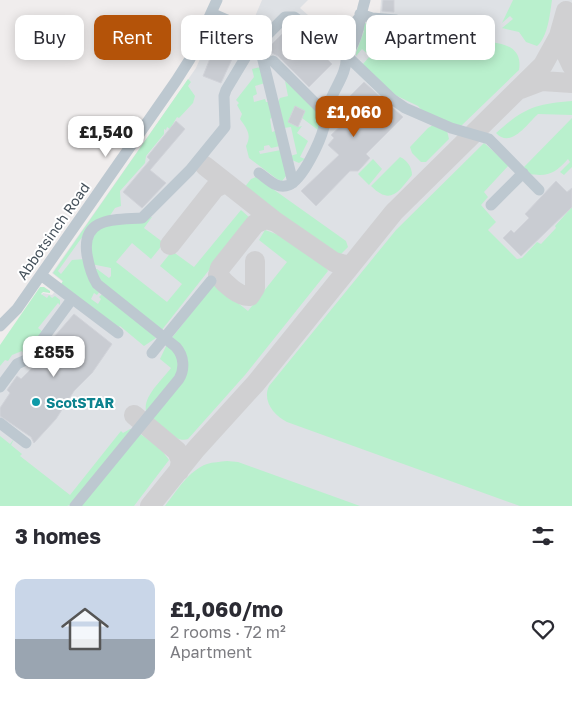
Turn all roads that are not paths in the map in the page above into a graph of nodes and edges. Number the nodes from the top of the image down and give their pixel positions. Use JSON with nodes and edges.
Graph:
{"nodes":[{"id":1,"x":217,"y":0,"type":"edge"},
{"id":2,"x":365,"y":0,"type":"edge"},
{"id":3,"x":211,"y":13,"type":"junction"},
{"id":4,"x":216,"y":15,"type":"edge"},
{"id":5,"x":359,"y":16,"type":"junction"},
{"id":6,"x":366,"y":17,"type":"edge"},
{"id":7,"x":282,"y":20,"type":"edge"},
{"id":8,"x":272,"y":29,"type":"edge"},
{"id":9,"x":356,"y":33,"type":"edge"},
{"id":10,"x":244,"y":60,"type":"edge"},
{"id":11,"x":263,"y":60,"type":"edge"},
{"id":12,"x":347,"y":60,"type":"edge"},
{"id":13,"x":351,"y":60,"type":"edge"},
{"id":14,"x":273,"y":61,"type":"dead end"},
{"id":15,"x":326,"y":114,"type":"junction"},
{"id":16,"x":259,"y":173,"type":"dead end"},
{"id":17,"x":523,"y":174,"type":"junction"},
{"id":18,"x":293,"y":182,"type":"junction"},
{"id":19,"x":539,"y":190,"type":"dead end"},
{"id":20,"x":491,"y":205,"type":"dead end"},
{"id":21,"x":41,"y":275,"type":"junction"},
{"id":22,"x":211,"y":281,"type":"dead end"},
{"id":23,"x":72,"y":299,"type":"junction"},
{"id":24,"x":2,"y":324,"type":"edge"},
{"id":25,"x":118,"y":332,"type":"dead end"},
{"id":26,"x":164,"y":337,"type":"junction"},
{"id":27,"x":152,"y":353,"type":"dead end"},
{"id":28,"x":0,"y":387,"type":"edge"},
{"id":29,"x":0,"y":423,"type":"edge"},
{"id":30,"x":26,"y":443,"type":"dead end"},
{"id":31,"x":75,"y":506,"type":"edge"}],
"edges":[{"from":1,"to":3,"type":"street","name":"Abbotsinch Road"},
{"from":2,"to":5,"type":"street"},
{"from":3,"to":4,"type":"street"},
{"from":3,"to":21,"type":"street","name":"Abbotsinch Road"},
{"from":5,"to":6,"type":"street"},
{"from":5,"to":9,"type":"street"},
{"from":7,"to":8,"type":"street"},
{"from":10,"to":26,"type":"street"},
{"from":11,"to":18,"type":"street"},
{"from":12,"to":15,"type":"street"},
{"from":13,"to":17,"type":"street"},
{"from":14,"to":15,"type":"street"},
{"from":15,"to":18,"type":"street"},
{"from":16,"to":18,"type":"street"},
{"from":17,"to":19,"type":"street"},
{"from":17,"to":20,"type":"street"},
{"from":21,"to":23,"type":"street"},
{"from":21,"to":24,"type":"street","name":"Abbotsinch Road"},
{"from":22,"to":26,"type":"street"},
{"from":23,"to":25,"type":"street"},
{"from":23,"to":28,"type":"street"},
{"from":26,"to":27,"type":"street"},
{"from":26,"to":31,"type":"street"},
{"from":29,"to":30,"type":"street"}]}
